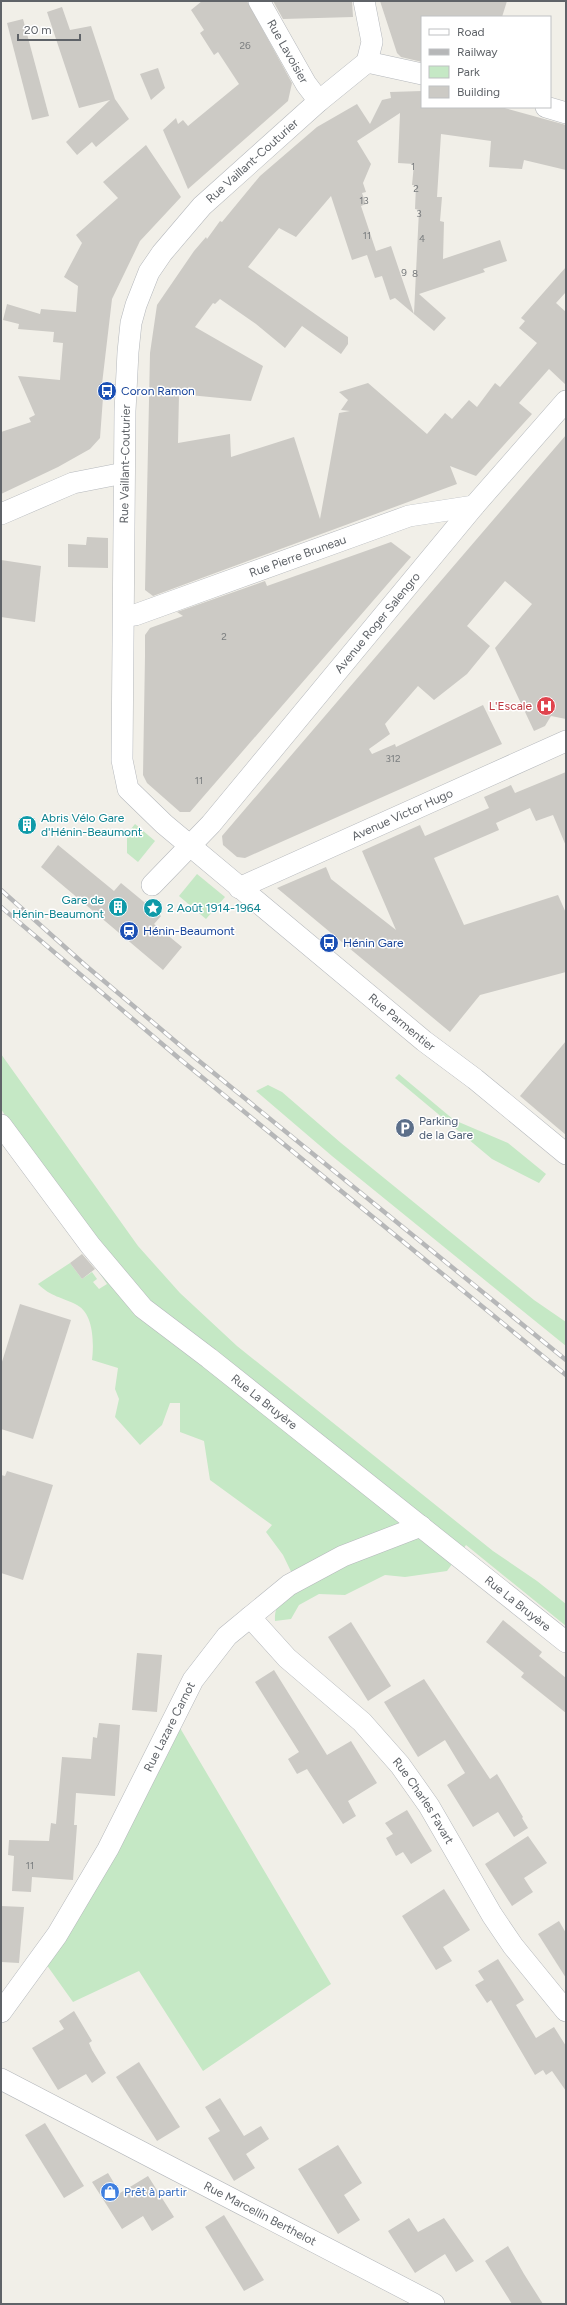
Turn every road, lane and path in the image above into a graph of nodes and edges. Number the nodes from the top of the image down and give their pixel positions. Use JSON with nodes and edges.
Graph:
{"nodes":[{"id":1,"x":259,"y":1,"type":"edge"},
{"id":2,"x":364,"y":1,"type":"edge"},
{"id":3,"x":367,"y":62,"type":"junction"},
{"id":4,"x":421,"y":74,"type":"edge"},
{"id":5,"x":319,"y":101,"type":"junction"},
{"id":6,"x":549,"y":108,"type":"edge"},
{"id":7,"x":566,"y":113,"type":"edge"},
{"id":8,"x":566,"y":401,"type":"edge"},
{"id":9,"x":124,"y":473,"type":"junction"},
{"id":10,"x":474,"y":506,"type":"junction"},
{"id":11,"x":1,"y":514,"type":"edge"},
{"id":12,"x":124,"y":616,"type":"junction"},
{"id":13,"x":566,"y":741,"type":"edge"},
{"id":14,"x":132,"y":794,"type":"joint"},
{"id":15,"x":190,"y":847,"type":"junction"},
{"id":16,"x":152,"y":885,"type":"dead end"},
{"id":17,"x":239,"y":888,"type":"junction"},
{"id":18,"x":1,"y":1125,"type":"edge"},
{"id":19,"x":566,"y":1154,"type":"edge"},
{"id":20,"x":421,"y":1526,"type":"junction"},
{"id":21,"x":250,"y":1617,"type":"junction"},
{"id":22,"x":566,"y":1642,"type":"edge"},
{"id":23,"x":566,"y":2011,"type":"edge"},
{"id":24,"x":1,"y":2012,"type":"edge"},
{"id":25,"x":1,"y":2079,"type":"edge"},
{"id":26,"x":434,"y":2304,"type":"edge"}],
"edges":[{"from":1,"to":5,"type":"street","name":"Rue Lavoisier"},
{"from":2,"to":3,"type":"street"},
{"from":3,"to":4,"type":"street"},
{"from":3,"to":5,"type":"street","name":"Rue Vaillant-Couturier"},
{"from":5,"to":9,"type":"street","name":"Rue Vaillant-Couturier"},
{"from":6,"to":7,"type":"street"},
{"from":8,"to":10,"type":"street","name":"Avenue Roger Salengro"},
{"from":9,"to":11,"type":"street"},
{"from":9,"to":12,"type":"street","name":"Rue Vaillant-Couturier"},
{"from":10,"to":12,"type":"street","name":"Rue Pierre Bruneau"},
{"from":10,"to":15,"type":"street","name":"Avenue Roger Salengro"},
{"from":12,"to":14,"type":"street","name":"Rue Vaillant-Couturier"},
{"from":13,"to":17,"type":"street","name":"Avenue Victor Hugo"},
{"from":14,"to":15,"type":"street","name":"Rue Parmentier"},
{"from":15,"to":16,"type":"street","name":"Avenue Roger Salengro"},
{"from":15,"to":17,"type":"street","name":"Rue Parmentier"},
{"from":17,"to":19,"type":"street","name":"Rue Parmentier"},
{"from":18,"to":20,"type":"street","name":"Rue La Bruyère"},
{"from":20,"to":21,"type":"street","name":"Rue Lazare Carnot"},
{"from":20,"to":22,"type":"street","name":"Rue La Bruyère"},
{"from":21,"to":23,"type":"street","name":"Rue Charles Favart"},
{"from":21,"to":24,"type":"street","name":"Rue Lazare Carnot"},
{"from":25,"to":26,"type":"street","name":"Rue Marcellin Berthelot"}]}
